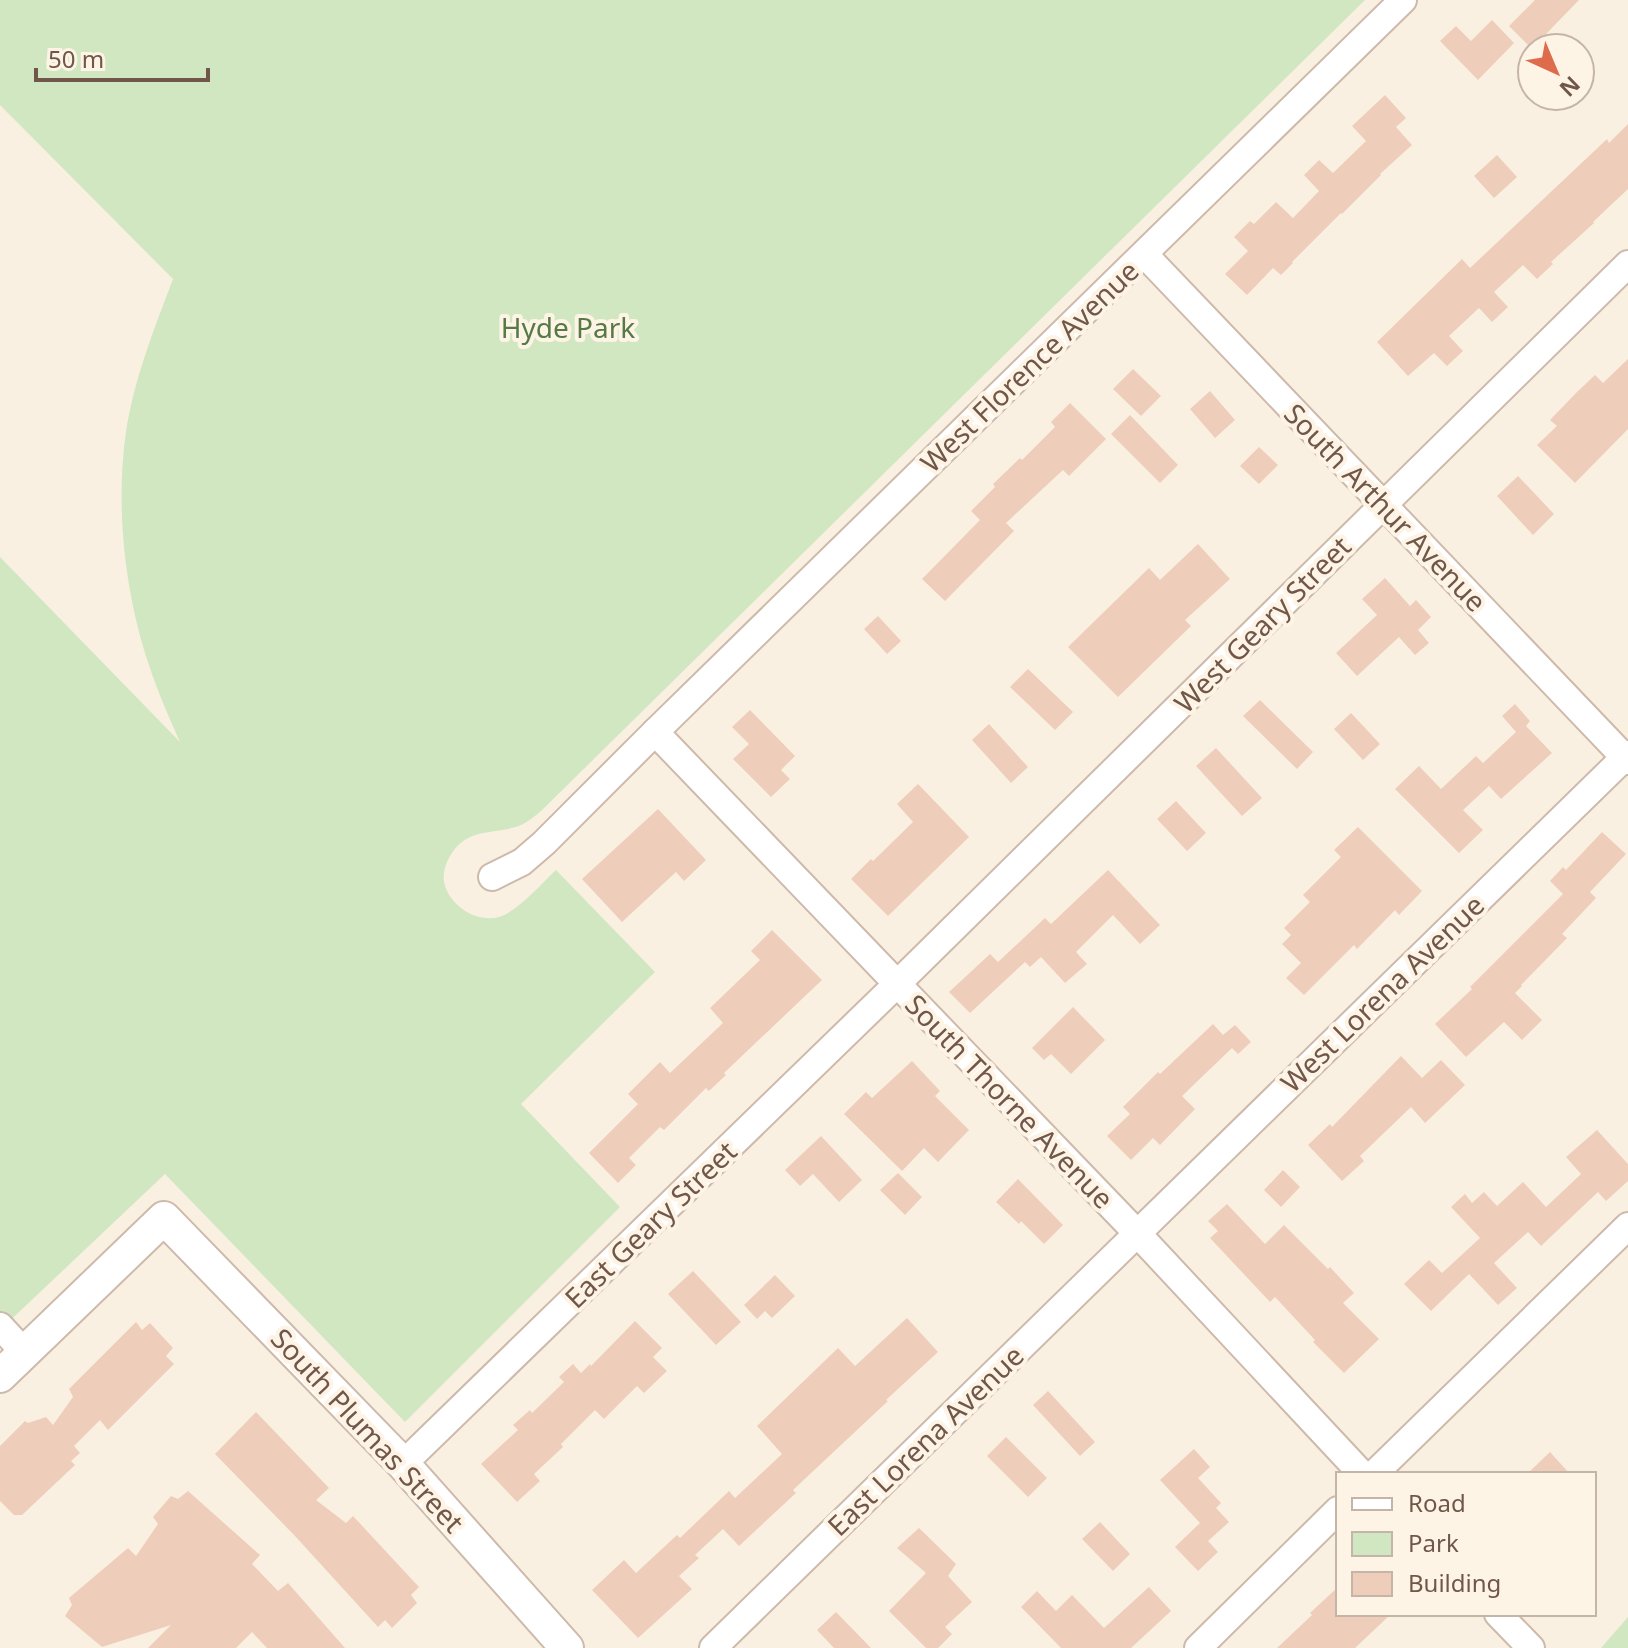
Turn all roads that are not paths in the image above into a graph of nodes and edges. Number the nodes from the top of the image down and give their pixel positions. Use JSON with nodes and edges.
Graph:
{"nodes":[{"id":1,"x":1403,"y":0,"type":"edge"},
{"id":2,"x":1144,"y":254,"type":"junction"},
{"id":3,"x":1628,"y":264,"type":"edge"},
{"id":4,"x":1384,"y":504,"type":"junction"},
{"id":5,"x":655,"y":732,"type":"junction"},
{"id":6,"x":1627,"y":757,"type":"edge"},
{"id":7,"x":492,"y":877,"type":"dead end"},
{"id":8,"x":897,"y":984,"type":"junction"},
{"id":9,"x":1628,"y":1226,"type":"edge"},
{"id":10,"x":1136,"y":1232,"type":"junction"},
{"id":11,"x":0,"y":1326,"type":"edge"},
{"id":12,"x":24,"y":1352,"type":"junction"},
{"id":13,"x":0,"y":1376,"type":"edge"},
{"id":14,"x":403,"y":1464,"type":"junction"},
{"id":15,"x":1360,"y":1472,"type":"edge"},
{"id":16,"x":1376,"y":1472,"type":"edge"},
{"id":17,"x":1336,"y":1512,"type":"edge"},
{"id":18,"x":1500,"y":1616,"type":"edge"},
{"id":19,"x":567,"y":1648,"type":"edge"},
{"id":20,"x":713,"y":1648,"type":"edge"},
{"id":21,"x":1198,"y":1648,"type":"edge"},
{"id":22,"x":1531,"y":1648,"type":"edge"}],
"edges":[{"from":1,"to":2,"type":"street","name":"West Florence Avenue"},
{"from":2,"to":4,"type":"street","name":"South Arthur Avenue"},
{"from":2,"to":5,"type":"street","name":"West Florence Avenue"},
{"from":3,"to":4,"type":"street","name":"West Geary Street"},
{"from":4,"to":6,"type":"street","name":"South Arthur Avenue"},
{"from":4,"to":8,"type":"street","name":"West Geary Street"},
{"from":5,"to":7,"type":"street","name":"West Florence Avenue"},
{"from":5,"to":8,"type":"street","name":"South Thorne Avenue"},
{"from":6,"to":10,"type":"street","name":"West Lorena Avenue"},
{"from":8,"to":10,"type":"street","name":"South Thorne Avenue"},
{"from":8,"to":14,"type":"street","name":"East Geary Street"},
{"from":9,"to":16,"type":"street"},
{"from":10,"to":15,"type":"street","name":"South Thorne Avenue"},
{"from":10,"to":20,"type":"street","name":"East Lorena Avenue"},
{"from":11,"to":12,"type":"street"},
{"from":12,"to":13,"type":"street"},
{"from":12,"to":14,"type":"street","name":"South Plumas Street"},
{"from":14,"to":19,"type":"street","name":"South Plumas Street"},
{"from":17,"to":21,"type":"street"},
{"from":18,"to":22,"type":"street"}]}
